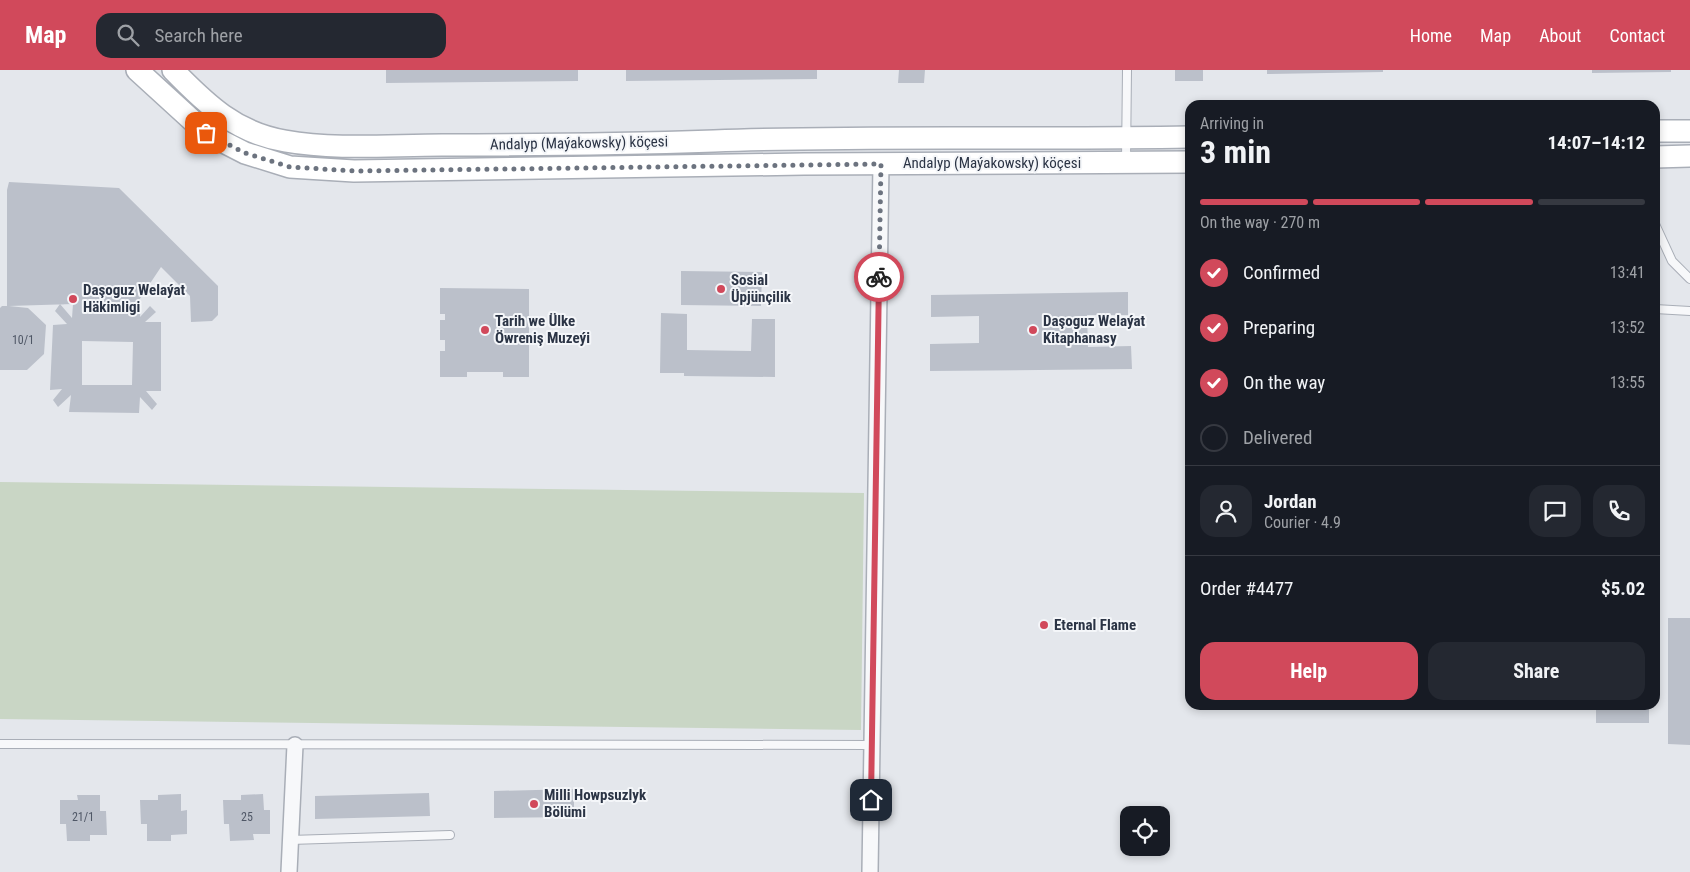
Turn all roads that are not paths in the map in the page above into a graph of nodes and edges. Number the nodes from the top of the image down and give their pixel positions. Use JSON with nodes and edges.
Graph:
{"nodes":[{"id":1,"x":136,"y":70,"type":"edge"},
{"id":2,"x":173,"y":70,"type":"edge"},
{"id":3,"x":1127,"y":70,"type":"edge"},
{"id":4,"x":1660,"y":131,"type":"edge"},
{"id":5,"x":1690,"y":131,"type":"edge"},
{"id":6,"x":1185,"y":137,"type":"edge"},
{"id":7,"x":1126,"y":138,"type":"junction"},
{"id":8,"x":1660,"y":156,"type":"edge"},
{"id":9,"x":1690,"y":156,"type":"edge"},
{"id":10,"x":1126,"y":162,"type":"junction"},
{"id":11,"x":1185,"y":162,"type":"edge"},
{"id":12,"x":881,"y":164,"type":"junction"},
{"id":13,"x":1660,"y":235,"type":"edge"},
{"id":14,"x":1690,"y":279,"type":"edge"},
{"id":15,"x":1660,"y":309,"type":"edge"},
{"id":16,"x":1690,"y":310,"type":"edge"},
{"id":17,"x":0,"y":744,"type":"edge"},
{"id":18,"x":295,"y":744,"type":"junction"},
{"id":19,"x":872,"y":746,"type":"junction"},
{"id":20,"x":450,"y":836,"type":"dead end"},
{"id":21,"x":290,"y":840,"type":"junction"},
{"id":22,"x":289,"y":872,"type":"edge"},
{"id":23,"x":870,"y":872,"type":"edge"}],
"edges":[{"from":1,"to":12,"type":"main road","name":"Andalyp (Maýakowsky) köçesi"},
{"from":2,"to":7,"type":"main road","name":"Andalyp (Maýakowsky) köçesi"},
{"from":3,"to":7,"type":"lane"},
{"from":4,"to":5,"type":"main road"},
{"from":6,"to":7,"type":"main road","name":"Andalyp (Maýakowsky) köçesi"},
{"from":7,"to":10,"type":"lane"},
{"from":8,"to":9,"type":"main road"},
{"from":10,"to":11,"type":"main road","name":"Andalyp (Maýakowsky) köçesi"},
{"from":10,"to":12,"type":"main road","name":"Andalyp (Maýakowsky) köçesi"},
{"from":12,"to":19,"type":"street"},
{"from":13,"to":14,"type":"lane"},
{"from":15,"to":16,"type":"lane"},
{"from":17,"to":18,"type":"lane"},
{"from":18,"to":19,"type":"lane"},
{"from":18,"to":21,"type":"street"},
{"from":19,"to":23,"type":"street"},
{"from":20,"to":21,"type":"lane"},
{"from":21,"to":22,"type":"street"}]}
